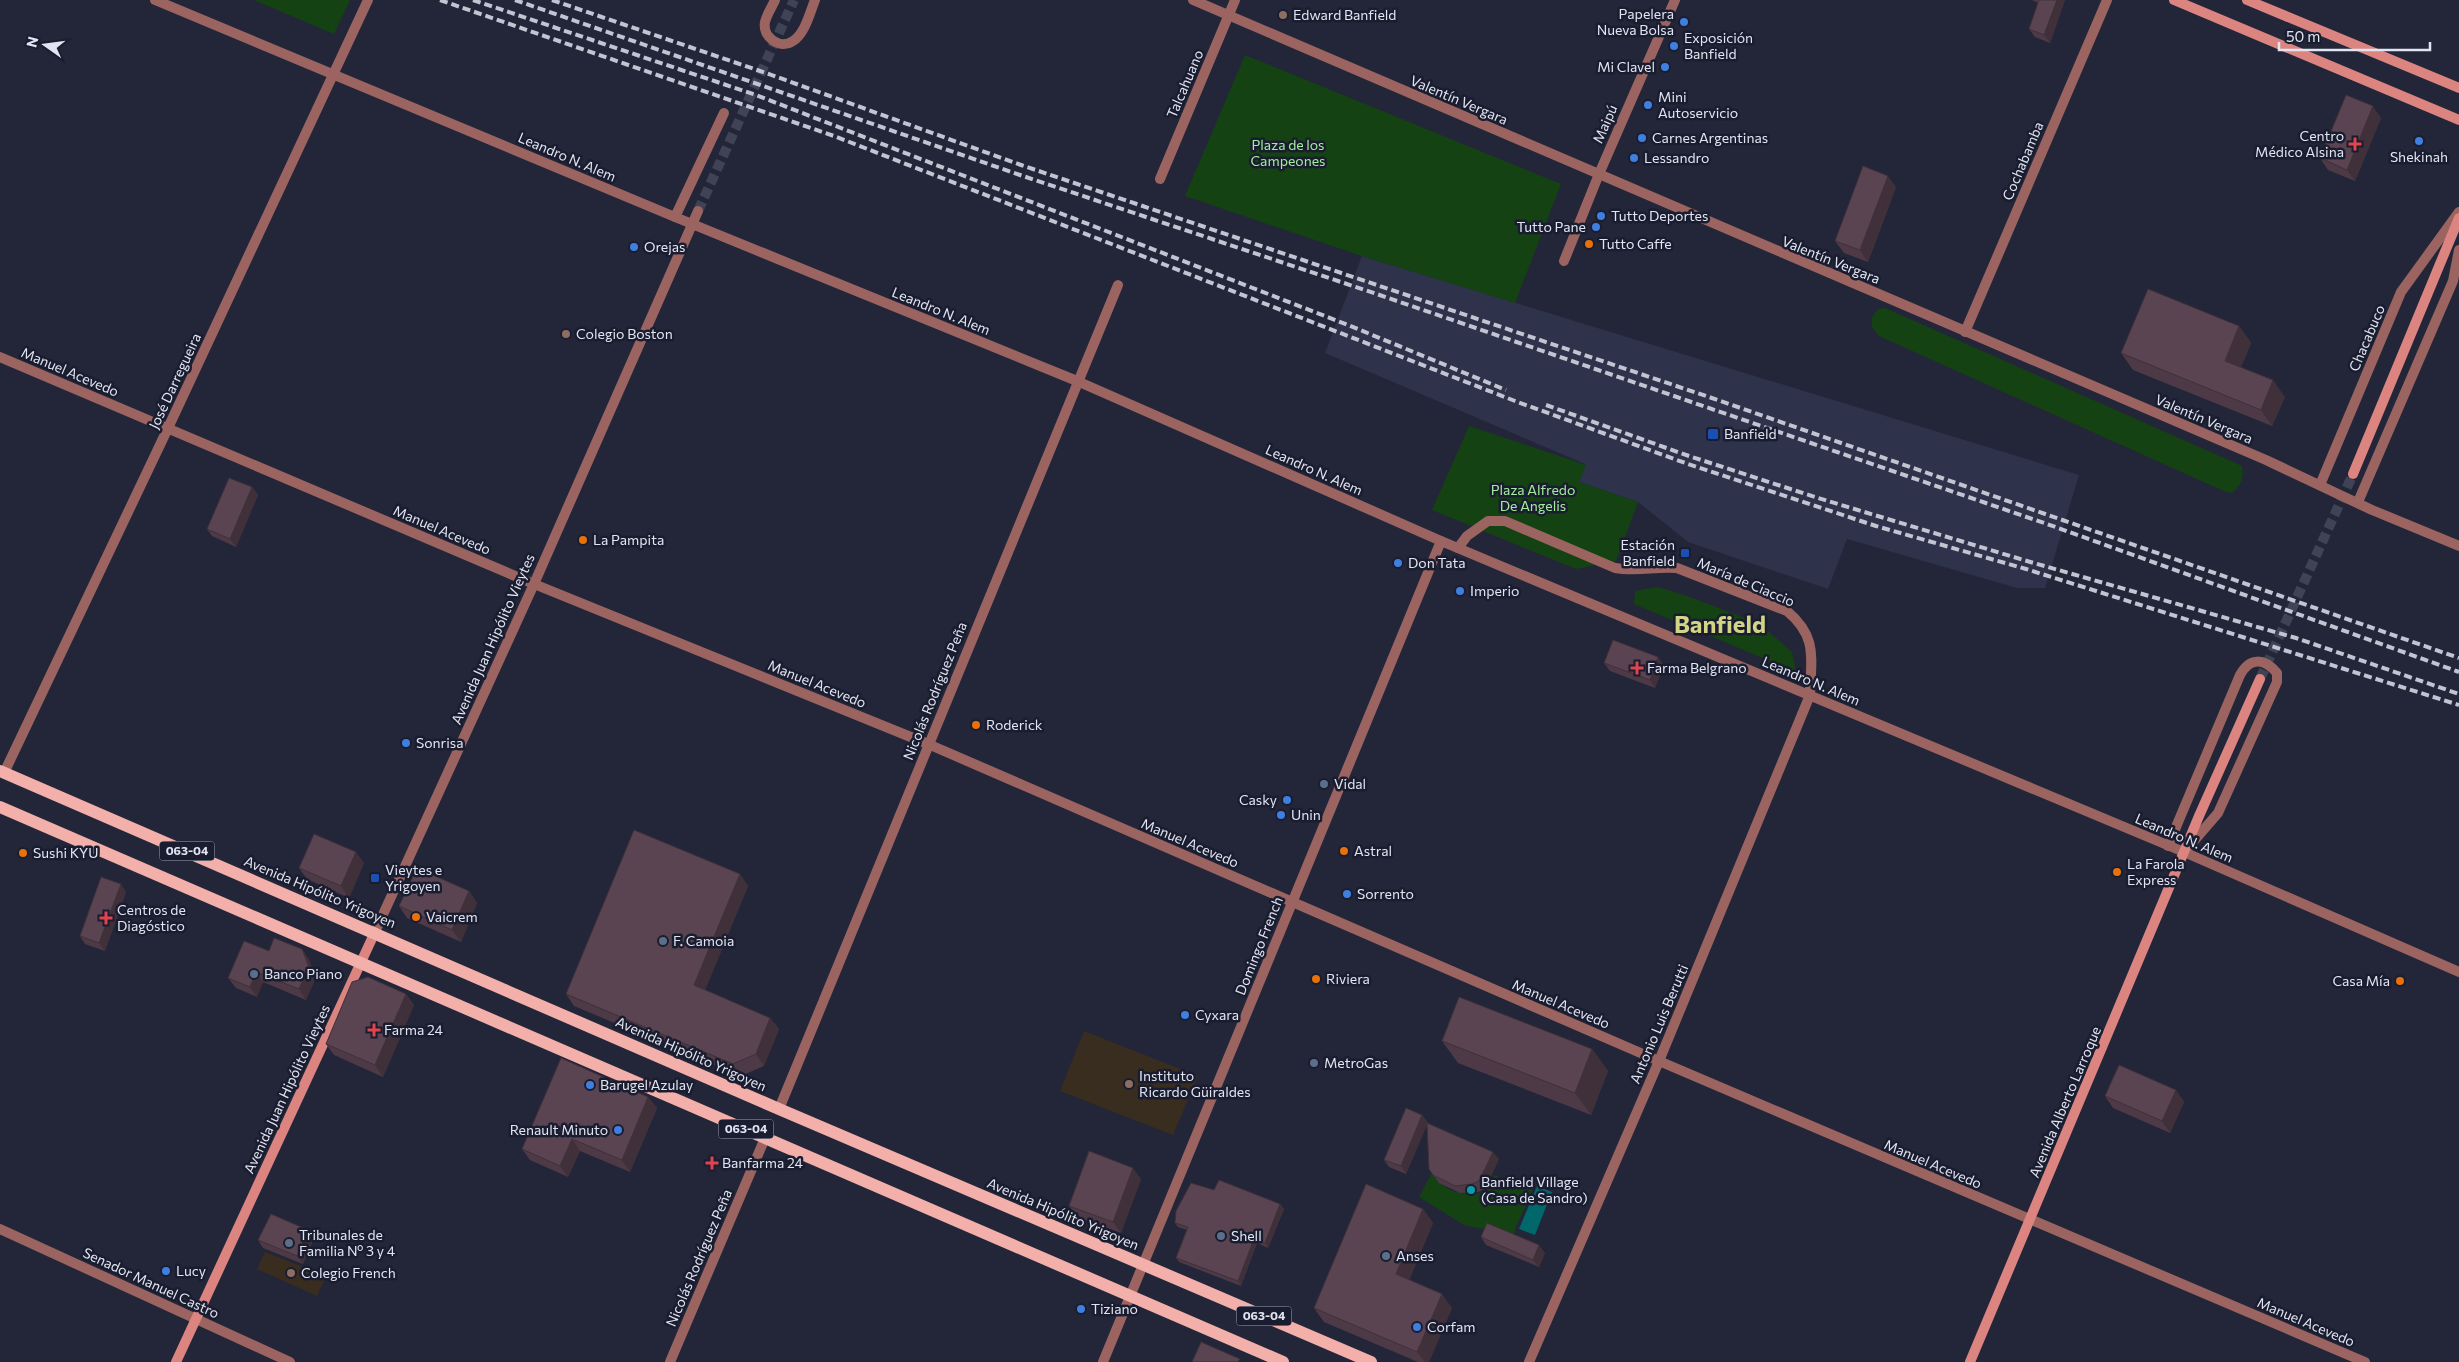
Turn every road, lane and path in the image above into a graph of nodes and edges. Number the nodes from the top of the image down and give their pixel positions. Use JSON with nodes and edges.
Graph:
{"nodes":[{"id":1,"x":155,"y":0,"type":"edge"},
{"id":2,"x":368,"y":0,"type":"edge"},
{"id":3,"x":775,"y":0,"type":"edge"},
{"id":4,"x":815,"y":0,"type":"edge"},
{"id":5,"x":1193,"y":0,"type":"edge"},
{"id":6,"x":1235,"y":0,"type":"edge"},
{"id":7,"x":1675,"y":0,"type":"edge"},
{"id":8,"x":2107,"y":0,"type":"edge"},
{"id":9,"x":2174,"y":0,"type":"edge"},
{"id":10,"x":2247,"y":0,"type":"edge"},
{"id":11,"x":1228,"y":16,"type":"junction"},
{"id":12,"x":334,"y":75,"type":"junction"},
{"id":13,"x":2459,"y":88,"type":"edge"},
{"id":14,"x":724,"y":113,"type":"dead end"},
{"id":15,"x":2459,"y":120,"type":"edge"},
{"id":16,"x":1598,"y":174,"type":"junction"},
{"id":17,"x":1160,"y":180,"type":"dead end"},
{"id":18,"x":698,"y":211,"type":"tunnel mouth"},
{"id":19,"x":2459,"y":212,"type":"edge"},
{"id":20,"x":675,"y":217,"type":"junction"},
{"id":21,"x":2459,"y":218,"type":"edge"},
{"id":22,"x":692,"y":224,"type":"junction"},
{"id":23,"x":2459,"y":250,"type":"edge"},
{"id":24,"x":1564,"y":261,"type":"dead end"},
{"id":25,"x":1118,"y":285,"type":"dead end"},
{"id":26,"x":1964,"y":332,"type":"junction"},
{"id":27,"x":0,"y":357,"type":"edge"},
{"id":28,"x":1077,"y":381,"type":"junction"},
{"id":29,"x":168,"y":428,"type":"junction"},
{"id":30,"x":2353,"y":474,"type":"tunnel mouth"},
{"id":31,"x":2320,"y":485,"type":"junction"},
{"id":32,"x":2358,"y":502,"type":"junction"},
{"id":33,"x":1440,"y":541,"type":"junction"},
{"id":34,"x":2459,"y":546,"type":"edge"},
{"id":35,"x":1458,"y":548,"type":"junction"},
{"id":36,"x":534,"y":584,"type":"junction"},
{"id":37,"x":2260,"y":679,"type":"tunnel mouth"},
{"id":38,"x":1810,"y":695,"type":"junction"},
{"id":39,"x":928,"y":744,"type":"junction"},
{"id":40,"x":2,"y":772,"type":"edge"},
{"id":41,"x":0,"y":807,"type":"edge"},
{"id":42,"x":2168,"y":846,"type":"junction"},
{"id":43,"x":2184,"y":852,"type":"junction"},
{"id":44,"x":1292,"y":902,"type":"junction"},
{"id":45,"x":374,"y":932,"type":"junction"},
{"id":46,"x":361,"y":962,"type":"junction"},
{"id":47,"x":2459,"y":972,"type":"edge"},
{"id":48,"x":1659,"y":1061,"type":"junction"},
{"id":49,"x":779,"y":1109,"type":"junction"},
{"id":50,"x":765,"y":1138,"type":"junction"},
{"id":51,"x":2031,"y":1220,"type":"junction"},
{"id":52,"x":0,"y":1229,"type":"edge"},
{"id":53,"x":1143,"y":1265,"type":"junction"},
{"id":54,"x":1130,"y":1297,"type":"junction"},
{"id":55,"x":196,"y":1319,"type":"junction"},
{"id":56,"x":176,"y":1362,"type":"edge"},
{"id":57,"x":290,"y":1362,"type":"edge"},
{"id":58,"x":670,"y":1362,"type":"edge"},
{"id":59,"x":1104,"y":1362,"type":"edge"},
{"id":60,"x":1284,"y":1362,"type":"edge"},
{"id":61,"x":1371,"y":1362,"type":"edge"},
{"id":62,"x":1529,"y":1362,"type":"edge"},
{"id":63,"x":1970,"y":1362,"type":"edge"},
{"id":64,"x":2365,"y":1362,"type":"edge"}],
"edges":[{"from":1,"to":12,"type":"street","name":"Leandro N. Alem"},
{"from":2,"to":12,"type":"street","name":"José Darregueira"},
{"from":3,"to":4,"type":"street"},
{"from":5,"to":11,"type":"street","name":"Valentín Vergara"},
{"from":6,"to":11,"type":"street","name":"Talcahuano"},
{"from":7,"to":16,"type":"street","name":"Maipú"},
{"from":8,"to":26,"type":"street","name":"Cochabamba"},
{"from":9,"to":15,"type":"street"},
{"from":10,"to":13,"type":"street"},
{"from":11,"to":16,"type":"street","name":"Valentín Vergara"},
{"from":11,"to":17,"type":"street","name":"Talcahuano"},
{"from":12,"to":20,"type":"street","name":"Leandro N. Alem"},
{"from":12,"to":29,"type":"street","name":"José Darregueira"},
{"from":14,"to":20,"type":"street"},
{"from":16,"to":24,"type":"street","name":"Maipú"},
{"from":16,"to":26,"type":"street","name":"Valentín Vergara"},
{"from":18,"to":22,"type":"street","name":"Avenida Juan Hipólito Vieytes"},
{"from":19,"to":31,"type":"street","name":"Chacabuco"},
{"from":20,"to":22,"type":"street","name":"Leandro N. Alem"},
{"from":21,"to":30,"type":"street"},
{"from":22,"to":28,"type":"street","name":"Leandro N. Alem"},
{"from":22,"to":36,"type":"street","name":"Avenida Juan Hipólito Vieytes"},
{"from":23,"to":32,"type":"street"},
{"from":25,"to":28,"type":"street","name":"Nicolás Rodríguez Peña"},
{"from":26,"to":31,"type":"street","name":"Valentín Vergara"},
{"from":27,"to":29,"type":"street","name":"Manuel Acevedo"},
{"from":28,"to":33,"type":"street","name":"Leandro N. Alem"},
{"from":28,"to":39,"type":"street","name":"Nicolás Rodríguez Peña"},
{"from":29,"to":36,"type":"street","name":"Manuel Acevedo"},
{"from":29,"to":40,"type":"street","name":"José Darregueira"},
{"from":31,"to":32,"type":"street","name":"Valentín Vergara"},
{"from":32,"to":34,"type":"street","name":"Valentín Vergara"},
{"from":33,"to":35,"type":"street","name":"Leandro N. Alem"},
{"from":33,"to":44,"type":"street","name":"Domingo French"},
{"from":35,"to":38,"type":"street","name":"Leandro N. Alem"},
{"from":35,"to":38,"type":"street","name":"María de Ciaccio"},
{"from":36,"to":39,"type":"street","name":"Manuel Acevedo"},
{"from":36,"to":45,"type":"street","name":"Avenida Juan Hipólito Vieytes"},
{"from":37,"to":43,"type":"street","name":"Avenida Alberto Larroque"},
{"from":38,"to":42,"type":"street","name":"Leandro N. Alem"},
{"from":38,"to":48,"type":"street","name":"Antonio Luis Berutti"},
{"from":39,"to":44,"type":"street","name":"Manuel Acevedo"},
{"from":39,"to":49,"type":"street","name":"Nicolás Rodríguez Peña"},
{"from":40,"to":45,"type":"main road","name":"Avenida Hipólito Yrigoyen","number":"063-04"},
{"from":41,"to":46,"type":"main road","number":"063-04"},
{"from":42,"to":43,"type":"street","name":"Leandro N. Alem"},
{"from":42,"to":43,"type":"street","name":"Avenida Alberto Larroque"},
{"from":43,"to":47,"type":"street","name":"Leandro N. Alem"},
{"from":43,"to":51,"type":"street","name":"Avenida Alberto Larroque"},
{"from":44,"to":48,"type":"street","name":"Manuel Acevedo"},
{"from":44,"to":53,"type":"street","name":"Domingo French"},
{"from":45,"to":46,"type":"street","name":"Avenida Juan Hipólito Vieytes"},
{"from":45,"to":49,"type":"main road","name":"Avenida Hipólito Yrigoyen","number":"063-04"},
{"from":46,"to":50,"type":"main road","number":"063-04"},
{"from":46,"to":55,"type":"street","name":"Avenida Juan Hipólito Vieytes"},
{"from":48,"to":51,"type":"street","name":"Manuel Acevedo"},
{"from":48,"to":62,"type":"street","name":"Antonio Luis Berutti"},
{"from":49,"to":53,"type":"main road","name":"Avenida Hipólito Yrigoyen","number":"063-04"},
{"from":50,"to":54,"type":"main road","number":"063-04"},
{"from":50,"to":58,"type":"street","name":"Nicolás Rodríguez Peña"},
{"from":51,"to":63,"type":"street","name":"Avenida Alberto Larroque"},
{"from":51,"to":64,"type":"street","name":"Manuel Acevedo"},
{"from":52,"to":55,"type":"street","name":"Senador Manuel Castro"},
{"from":53,"to":54,"type":"street","name":"Domingo French"},
{"from":53,"to":61,"type":"main road","name":"Avenida Hipólito Yrigoyen","number":"063-04"},
{"from":54,"to":59,"type":"street","name":"Domingo French"},
{"from":54,"to":60,"type":"main road","number":"063-04"},
{"from":55,"to":56,"type":"street","name":"Avenida Juan Hipólito Vieytes"},
{"from":55,"to":57,"type":"street","name":"Senador Manuel Castro"}]}
